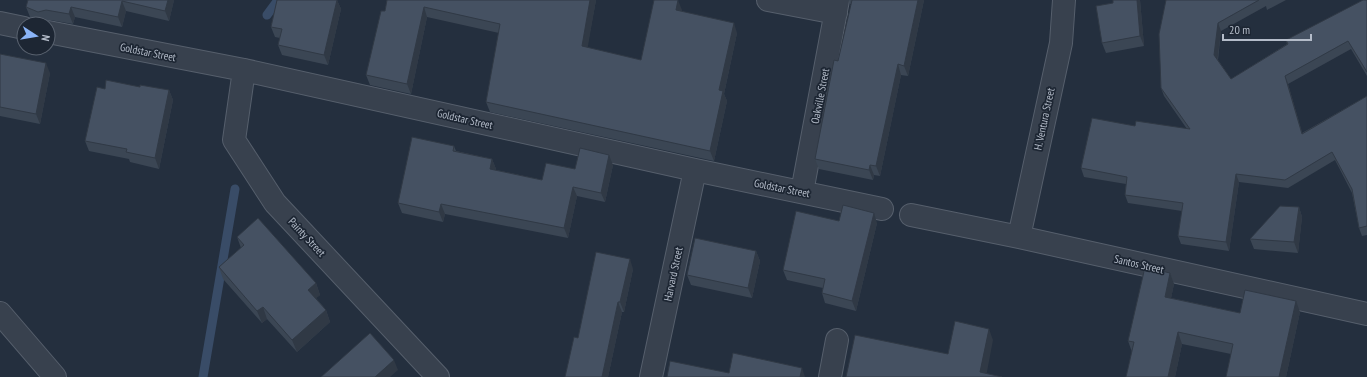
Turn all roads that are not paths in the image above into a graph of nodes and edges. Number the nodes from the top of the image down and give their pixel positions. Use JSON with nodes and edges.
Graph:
{"nodes":[{"id":1,"x":768,"y":0,"type":"edge"},
{"id":2,"x":1064,"y":0,"type":"edge"},
{"id":3,"x":837,"y":7,"type":"edge"},
{"id":4,"x":0,"y":23,"type":"edge"},
{"id":5,"x":16,"y":26,"type":"edge"},
{"id":6,"x":56,"y":34,"type":"edge"},
{"id":7,"x":244,"y":70,"type":"junction"},
{"id":8,"x":695,"y":170,"type":"junction"},
{"id":9,"x":802,"y":192,"type":"junction"},
{"id":10,"x":882,"y":209,"type":"dead end"},
{"id":11,"x":911,"y":215,"type":"dead end"},
{"id":12,"x":1019,"y":237,"type":"junction"},
{"id":13,"x":0,"y":313,"type":"edge"},
{"id":14,"x":1367,"y":314,"type":"edge"},
{"id":15,"x":838,"y":340,"type":"dead end"},
{"id":16,"x":55,"y":377,"type":"edge"},
{"id":17,"x":438,"y":377,"type":"edge"},
{"id":18,"x":651,"y":377,"type":"edge"},
{"id":19,"x":830,"y":377,"type":"edge"}],
"edges":[{"from":1,"to":3,"type":"street"},
{"from":2,"to":12,"type":"street","name":"H. Ventura Street"},
{"from":3,"to":9,"type":"street","name":"Oakville Street"},
{"from":4,"to":5,"type":"street"},
{"from":6,"to":7,"type":"street","name":"Goldstar Street"},
{"from":7,"to":8,"type":"street","name":"Goldstar Street"},
{"from":7,"to":17,"type":"street","name":"Painty Street"},
{"from":8,"to":9,"type":"street","name":"Goldstar Street"},
{"from":8,"to":18,"type":"street","name":"Harvard Street"},
{"from":9,"to":10,"type":"street","name":"Goldstar Street"},
{"from":11,"to":12,"type":"street","name":"Santos Street"},
{"from":12,"to":14,"type":"street","name":"Santos Street"},
{"from":13,"to":16,"type":"street"},
{"from":15,"to":19,"type":"street"}]}
